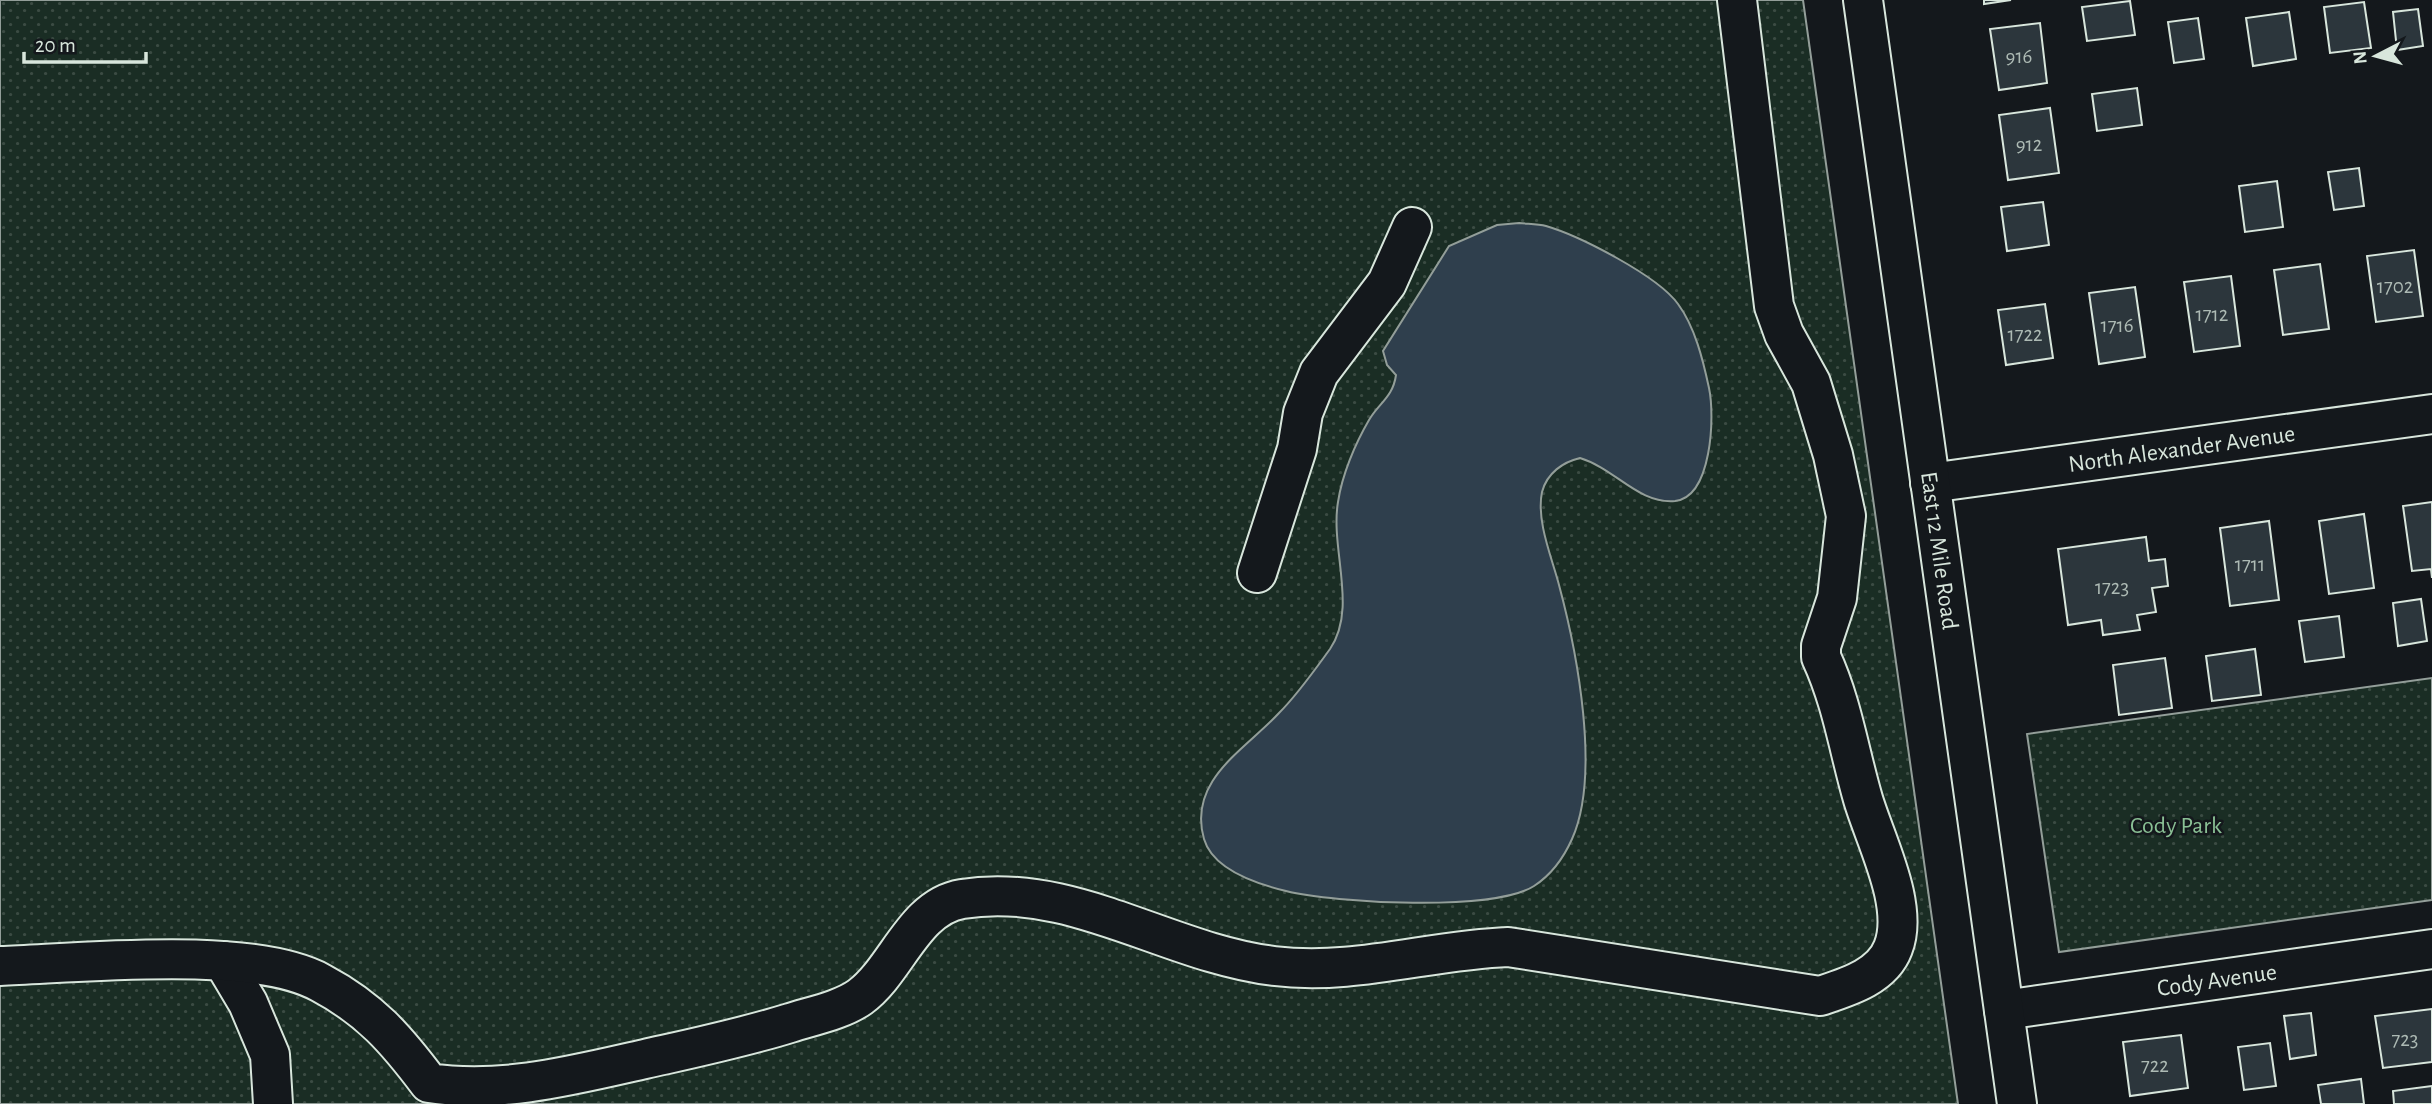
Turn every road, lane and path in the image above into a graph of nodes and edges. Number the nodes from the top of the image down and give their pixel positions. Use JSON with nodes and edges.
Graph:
{"nodes":[{"id":1,"x":1737,"y":0,"type":"edge"},
{"id":2,"x":1863,"y":0,"type":"edge"},
{"id":3,"x":1412,"y":227,"type":"dead end"},
{"id":4,"x":2432,"y":414,"type":"edge"},
{"id":5,"x":1930,"y":483,"type":"junction"},
{"id":6,"x":1257,"y":573,"type":"dead end"},
{"id":7,"x":2432,"y":949,"type":"edge"},
{"id":8,"x":223,"y":961,"type":"junction"},
{"id":9,"x":0,"y":966,"type":"edge"},
{"id":10,"x":2004,"y":1010,"type":"junction"},
{"id":11,"x":423,"y":1093,"type":"edge"},
{"id":12,"x":273,"y":1104,"type":"edge"},
{"id":13,"x":2017,"y":1104,"type":"edge"}],
"edges":[{"from":1,"to":11,"type":"main road"},
{"from":2,"to":5,"type":"main road","name":"East 12 Mile Road"},
{"from":3,"to":6,"type":"main road"},
{"from":4,"to":5,"type":"main road","name":"North Alexander Avenue"},
{"from":5,"to":10,"type":"main road","name":"East 12 Mile Road"},
{"from":7,"to":10,"type":"main road","name":"Cody Avenue"},
{"from":8,"to":9,"type":"main road"},
{"from":8,"to":11,"type":"main road"},
{"from":8,"to":12,"type":"main road"},
{"from":10,"to":13,"type":"main road","name":"East 12 Mile Road"}]}
